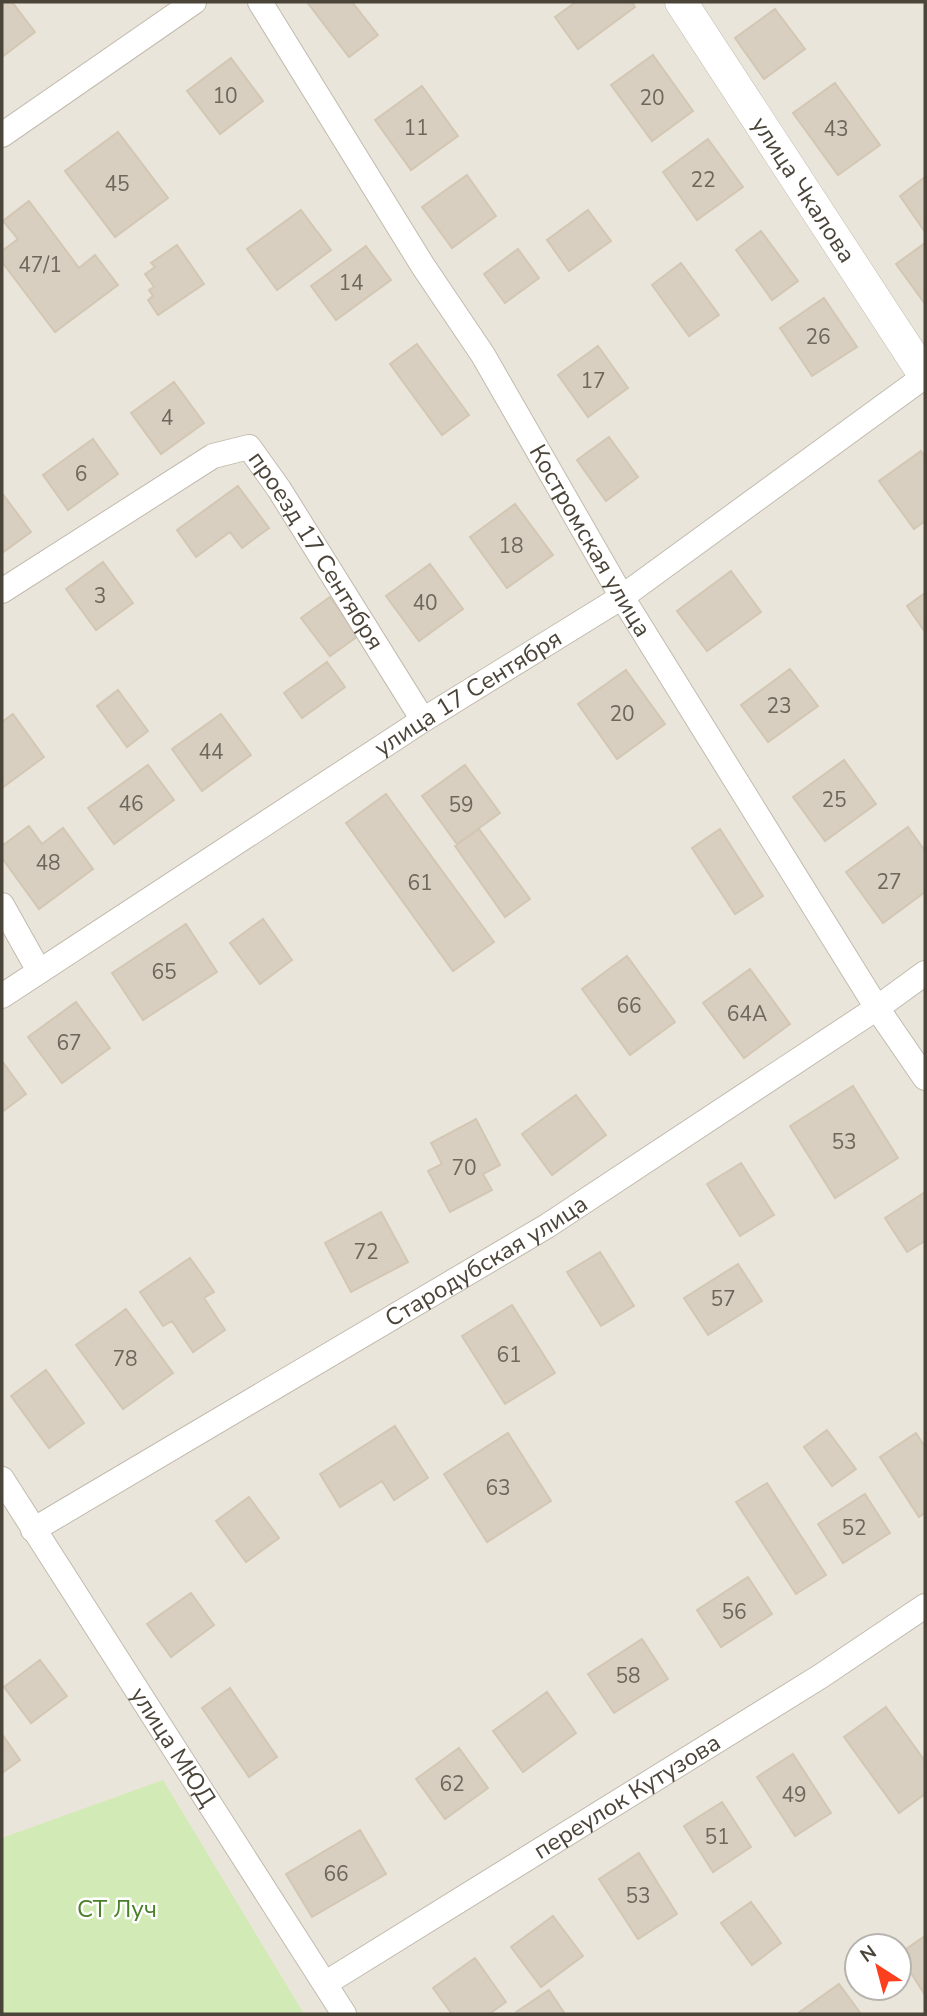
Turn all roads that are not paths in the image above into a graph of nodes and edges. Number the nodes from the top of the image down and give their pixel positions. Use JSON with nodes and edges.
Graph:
{"nodes":[{"id":1,"x":194,"y":2,"type":"edge"},
{"id":2,"x":260,"y":2,"type":"edge"},
{"id":3,"x":681,"y":2,"type":"edge"},
{"id":4,"x":2,"y":135,"type":"edge"},
{"id":5,"x":925,"y":376,"type":"edge"},
{"id":6,"x":2,"y":591,"type":"edge"},
{"id":7,"x":622,"y":597,"type":"junction"},
{"id":8,"x":423,"y":720,"type":"junction"},
{"id":9,"x":2,"y":905,"type":"edge"},
{"id":10,"x":39,"y":971,"type":"junction"},
{"id":11,"x":925,"y":973,"type":"edge"},
{"id":12,"x":2,"y":996,"type":"edge"},
{"id":13,"x":877,"y":1008,"type":"junction"},
{"id":14,"x":925,"y":1078,"type":"edge"},
{"id":15,"x":2,"y":1479,"type":"edge"},
{"id":16,"x":33,"y":1530,"type":"junction"},
{"id":17,"x":925,"y":1606,"type":"edge"},
{"id":18,"x":326,"y":1983,"type":"junction"},
{"id":19,"x":344,"y":2014,"type":"edge"}],
"edges":[{"from":1,"to":4,"type":"street"},
{"from":2,"to":7,"type":"street","name":"Костромская улица"},
{"from":3,"to":5,"type":"street","name":"улица Чкалова"},
{"from":5,"to":7,"type":"street","name":"улица 17 Сентября"},
{"from":6,"to":8,"type":"street","name":"проезд 17 Сентября"},
{"from":7,"to":8,"type":"street","name":"улица 17 Сентября"},
{"from":7,"to":13,"type":"street","name":"Костромская улица"},
{"from":8,"to":10,"type":"street","name":"улица 17 Сентября"},
{"from":9,"to":10,"type":"street"},
{"from":10,"to":12,"type":"street","name":"улица 17 Сентября"},
{"from":11,"to":13,"type":"street","name":"Стародубская улица"},
{"from":13,"to":14,"type":"street","name":"Костромская улица"},
{"from":13,"to":16,"type":"street","name":"Стародубская улица"},
{"from":15,"to":16,"type":"street","name":"улица МЮД"},
{"from":16,"to":18,"type":"street","name":"улица МЮД"},
{"from":17,"to":18,"type":"street","name":"переулок Кутузова"},
{"from":18,"to":19,"type":"street","name":"улица МЮД"}]}
